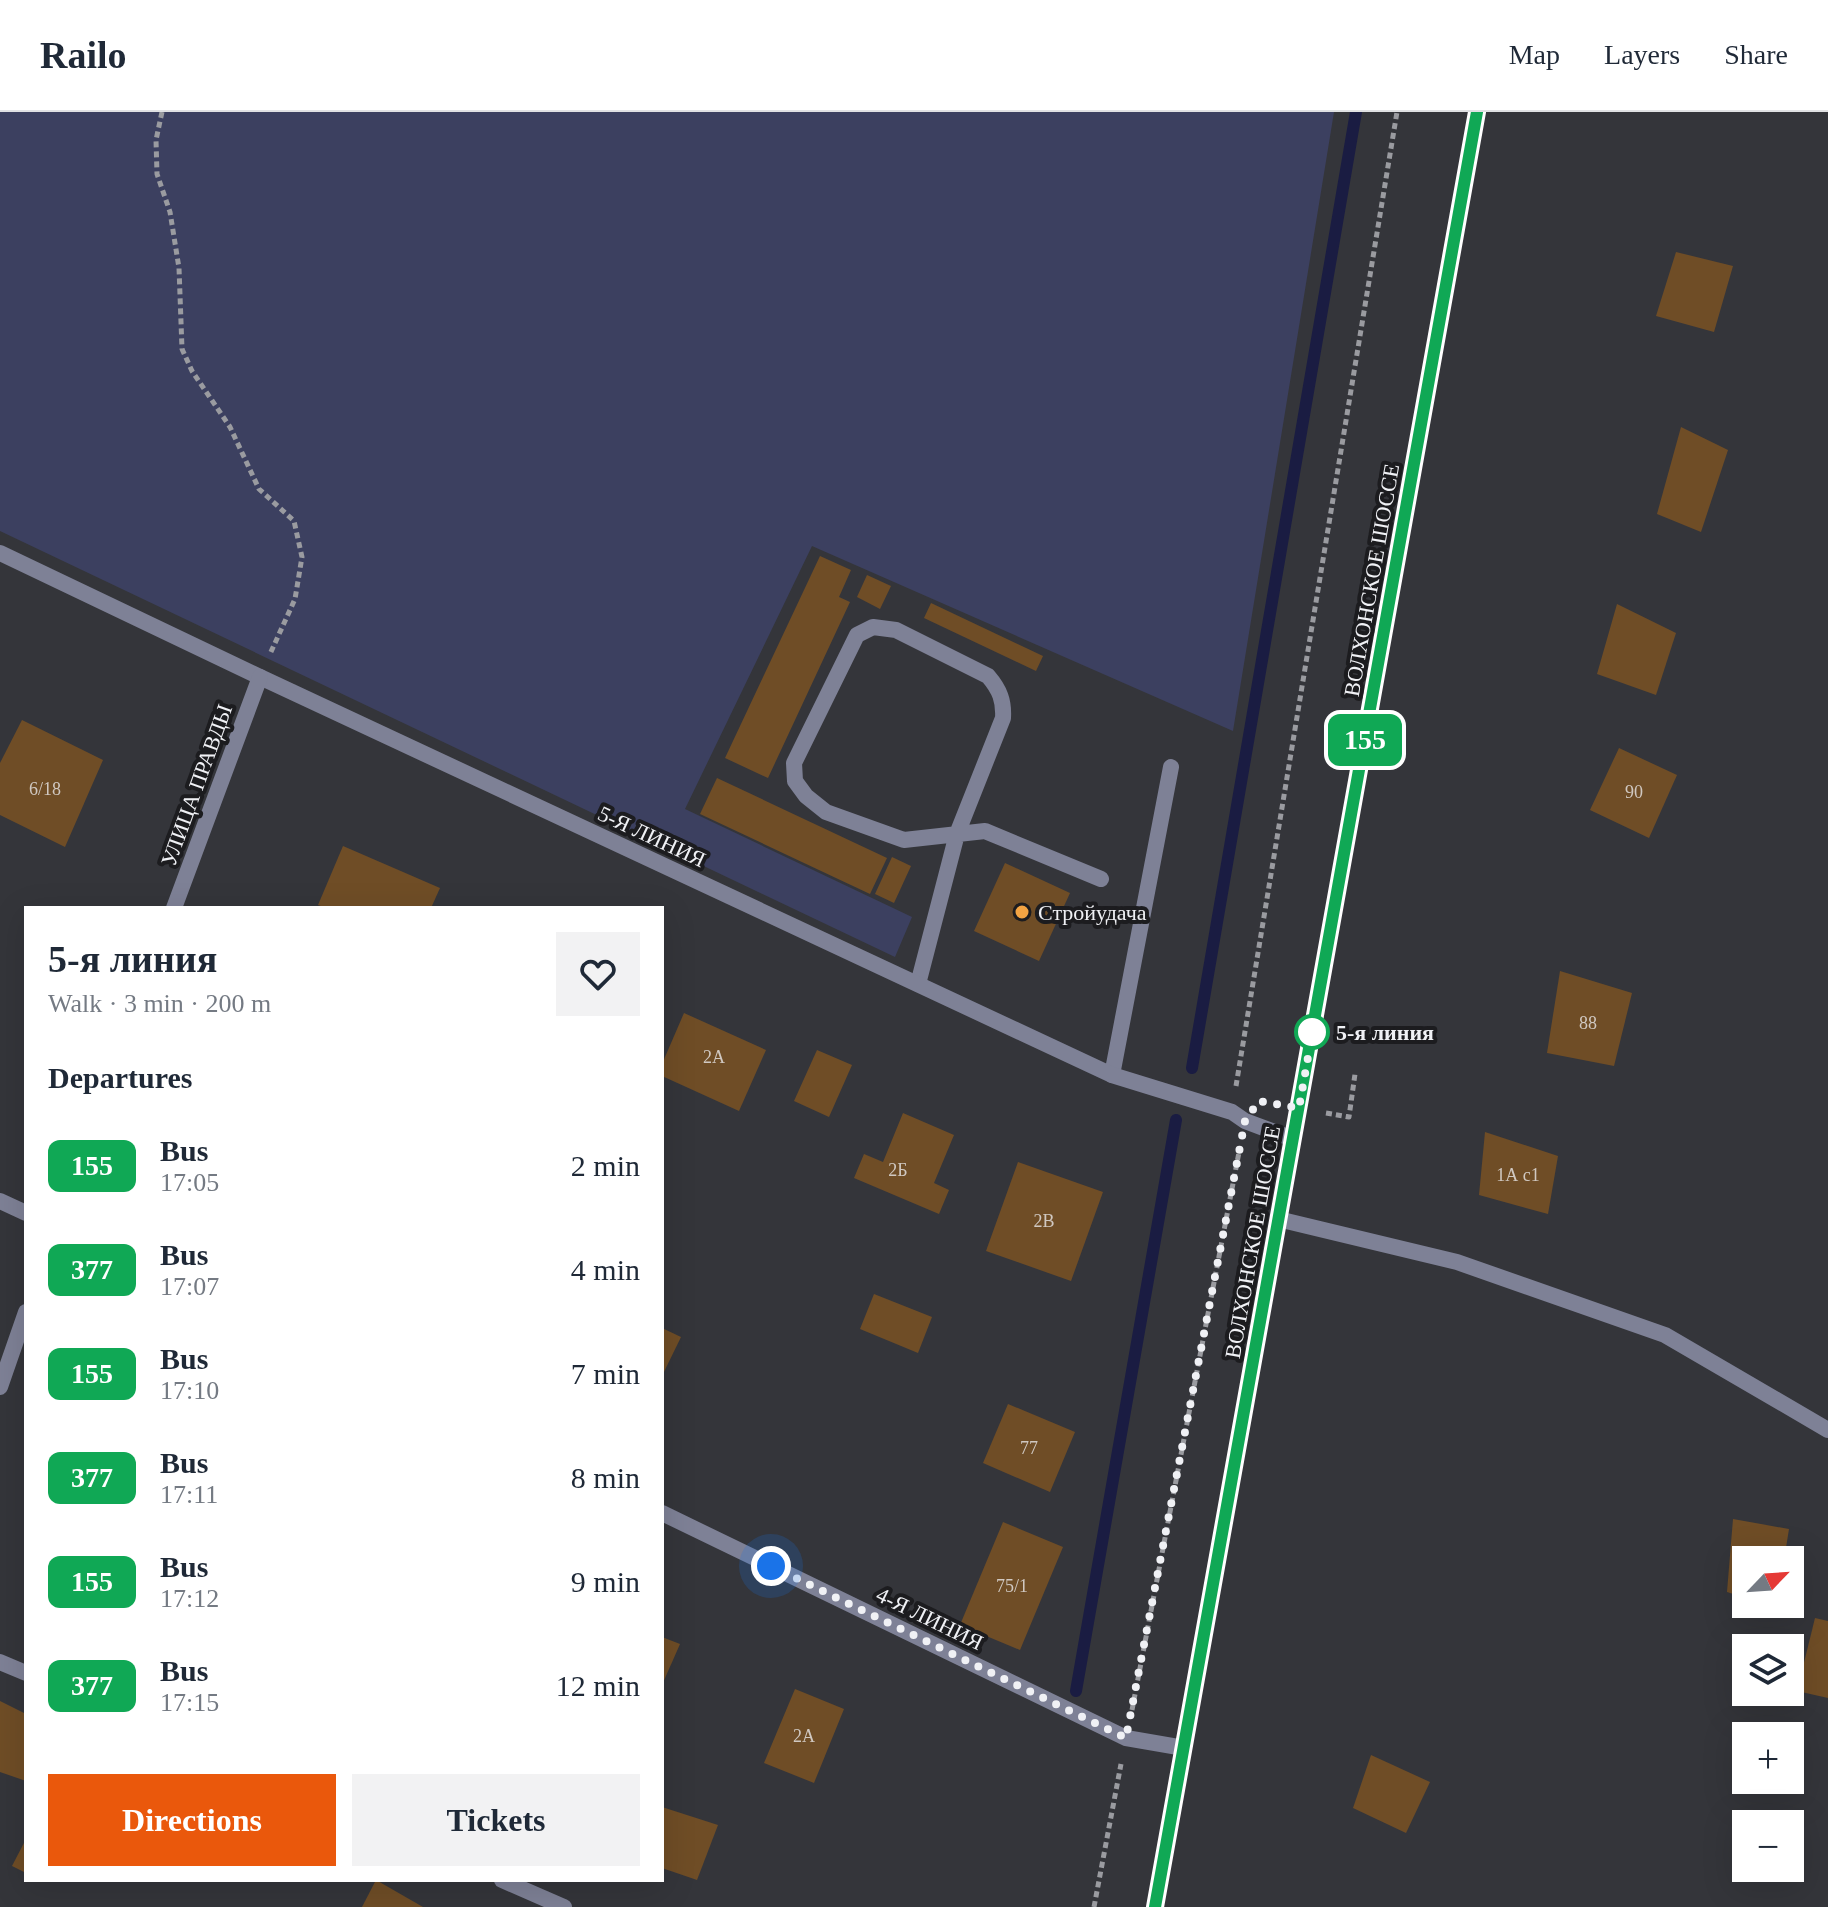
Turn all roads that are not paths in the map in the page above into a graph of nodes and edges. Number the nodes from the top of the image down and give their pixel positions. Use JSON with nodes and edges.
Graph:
{"nodes":[{"id":1,"x":1477,"y":112,"type":"edge"},
{"id":2,"x":0,"y":553,"type":"edge"},
{"id":3,"x":260,"y":677,"type":"junction"},
{"id":4,"x":1171,"y":767,"type":"dead end"},
{"id":5,"x":957,"y":834,"type":"junction"},
{"id":6,"x":1101,"y":879,"type":"dead end"},
{"id":7,"x":175,"y":906,"type":"edge"},
{"id":8,"x":918,"y":984,"type":"junction"},
{"id":9,"x":1112,"y":1075,"type":"junction"},
{"id":10,"x":1293,"y":1139,"type":"junction"},
{"id":11,"x":0,"y":1201,"type":"edge"},
{"id":12,"x":24,"y":1212,"type":"edge"},
{"id":13,"x":1278,"y":1219,"type":"junction"},
{"id":14,"x":24,"y":1318,"type":"edge"},
{"id":15,"x":0,"y":1387,"type":"edge"},
{"id":16,"x":1828,"y":1430,"type":"edge"},
{"id":17,"x":664,"y":1514,"type":"edge"},
{"id":18,"x":0,"y":1662,"type":"edge"},
{"id":19,"x":24,"y":1672,"type":"edge"},
{"id":20,"x":1184,"y":1748,"type":"junction"},
{"id":21,"x":507,"y":1882,"type":"edge"},
{"id":22,"x":564,"y":1907,"type":"edge"},
{"id":23,"x":1155,"y":1907,"type":"edge"}],
"edges":[{"from":1,"to":10,"type":"main road","name":"ВОЛХОНСКОЕ ШОССЕ"},
{"from":2,"to":3,"type":"street","name":"5-Я ЛИНИЯ"},
{"from":3,"to":7,"type":"street","name":"УЛИЦА ПРАВДЫ"},
{"from":3,"to":8,"type":"street","name":"5-Я ЛИНИЯ"},
{"from":4,"to":9,"type":"street"},
{"from":5,"to":5,"type":"street"},
{"from":5,"to":6,"type":"street"},
{"from":5,"to":8,"type":"street"},
{"from":8,"to":9,"type":"street","name":"5-Я ЛИНИЯ"},
{"from":9,"to":10,"type":"street","name":"5-Я ЛИНИЯ"},
{"from":10,"to":13,"type":"main road","name":"ВОЛХОНСКОЕ ШОССЕ"},
{"from":11,"to":12,"type":"street"},
{"from":13,"to":16,"type":"street"},
{"from":13,"to":20,"type":"main road","name":"ВОЛХОНСКОЕ ШОССЕ"},
{"from":14,"to":15,"type":"street"},
{"from":17,"to":20,"type":"street","name":"4-Я ЛИНИЯ"},
{"from":18,"to":19,"type":"street"},
{"from":20,"to":23,"type":"main road","name":"ВОЛХОНСКОЕ ШОССЕ"},
{"from":21,"to":22,"type":"street"}]}
